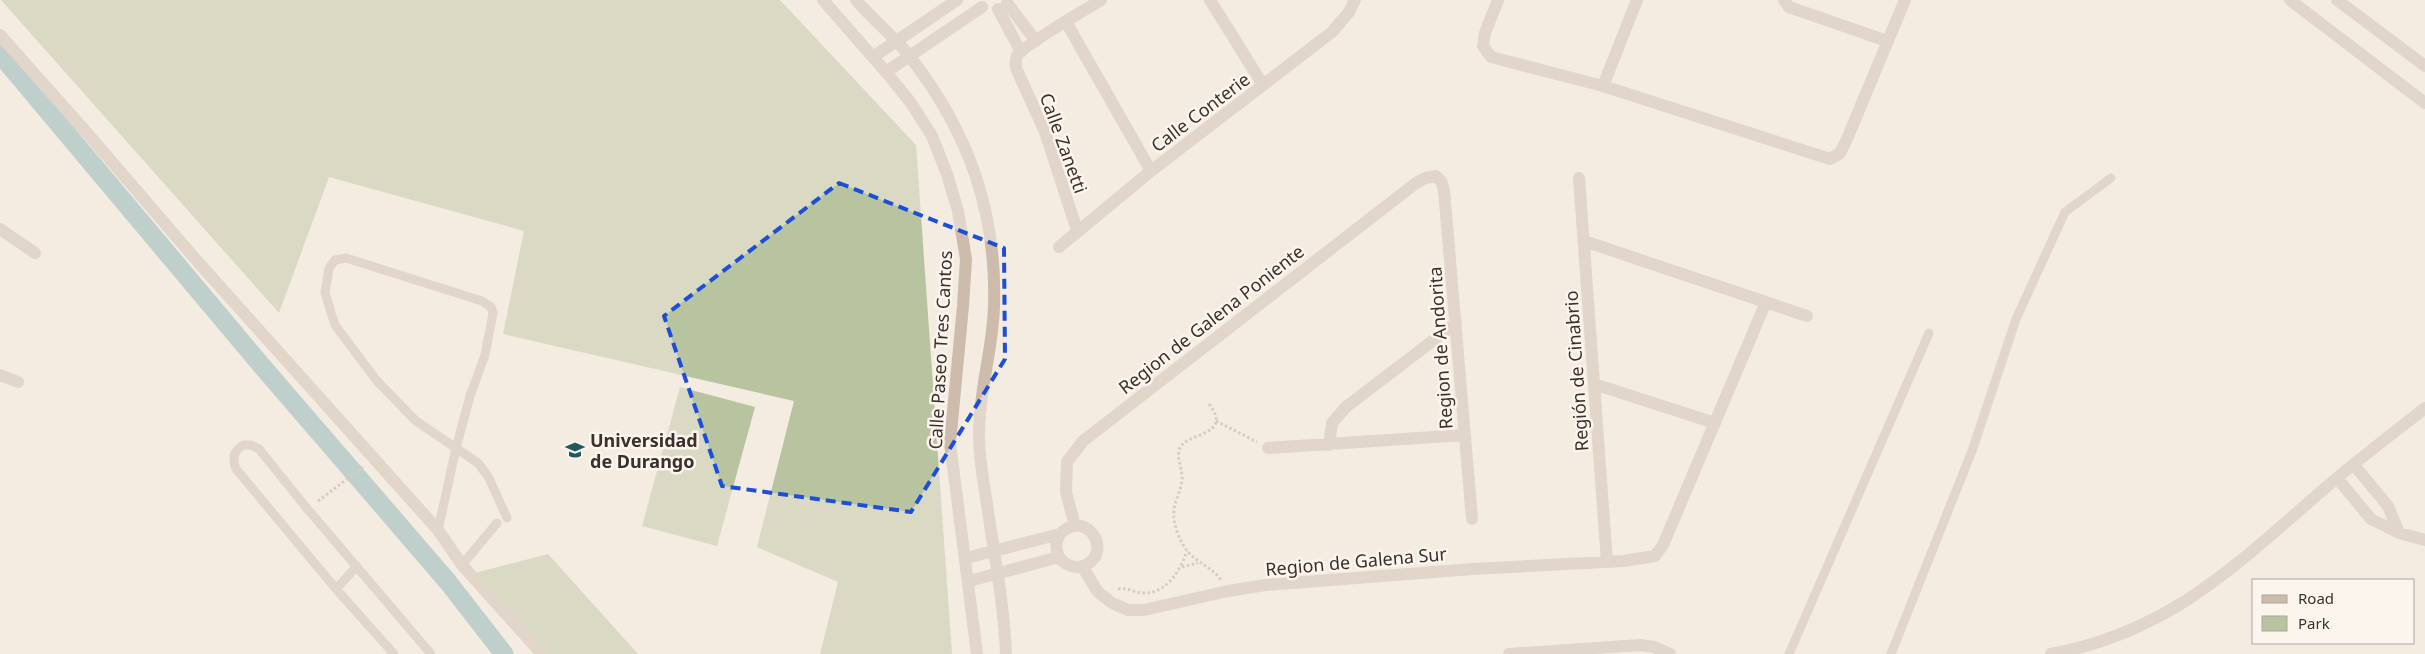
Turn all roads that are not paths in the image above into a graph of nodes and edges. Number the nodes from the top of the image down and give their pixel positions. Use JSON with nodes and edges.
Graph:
{"nodes":[{"id":1,"x":823,"y":0,"type":"edge"},
{"id":2,"x":856,"y":0,"type":"edge"},
{"id":3,"x":957,"y":0,"type":"edge"},
{"id":4,"x":1101,"y":0,"type":"edge"},
{"id":5,"x":1210,"y":0,"type":"edge"},
{"id":6,"x":1355,"y":0,"type":"edge"},
{"id":7,"x":1498,"y":0,"type":"edge"},
{"id":8,"x":1636,"y":0,"type":"edge"},
{"id":9,"x":1784,"y":0,"type":"edge"},
{"id":10,"x":1905,"y":0,"type":"edge"},
{"id":11,"x":2290,"y":0,"type":"edge"},
{"id":12,"x":2343,"y":2,"type":"edge"},
{"id":13,"x":979,"y":4,"type":"edge"},
{"id":14,"x":1004,"y":4,"type":"edge"},
{"id":15,"x":1066,"y":22,"type":"junction"},
{"id":16,"x":0,"y":36,"type":"edge"},
{"id":17,"x":895,"y":41,"type":"junction"},
{"id":18,"x":1036,"y":41,"type":"junction"},
{"id":19,"x":1887,"y":41,"type":"junction"},
{"id":20,"x":1021,"y":52,"type":"junction"},
{"id":21,"x":910,"y":56,"type":"junction"},
{"id":22,"x":873,"y":57,"type":"junction"},
{"id":23,"x":2425,"y":66,"type":"edge"},
{"id":24,"x":886,"y":72,"type":"junction"},
{"id":25,"x":1263,"y":85,"type":"junction"},
{"id":26,"x":1603,"y":86,"type":"junction"},
{"id":27,"x":2425,"y":103,"type":"edge"},
{"id":28,"x":1151,"y":172,"type":"junction"},
{"id":29,"x":1436,"y":176,"type":"joint"},
{"id":30,"x":1580,"y":178,"type":"dead end"},
{"id":31,"x":2111,"y":178,"type":"dead end"},
{"id":32,"x":0,"y":229,"type":"edge"},
{"id":33,"x":1077,"y":230,"type":"junction"},
{"id":34,"x":1584,"y":240,"type":"junction"},
{"id":35,"x":1059,"y":247,"type":"dead end"},
{"id":36,"x":35,"y":253,"type":"dead end"},
{"id":37,"x":1766,"y":302,"type":"junction"},
{"id":38,"x":1806,"y":316,"type":"dead end"},
{"id":39,"x":1456,"y":323,"type":"junction"},
{"id":40,"x":1929,"y":333,"type":"dead end"},
{"id":41,"x":0,"y":375,"type":"edge"},
{"id":42,"x":18,"y":382,"type":"dead end"},
{"id":43,"x":1594,"y":384,"type":"junction"},
{"id":44,"x":2425,"y":408,"type":"edge"},
{"id":45,"x":1715,"y":423,"type":"junction"},
{"id":46,"x":1464,"y":435,"type":"junction"},
{"id":47,"x":1329,"y":445,"type":"junction"},
{"id":48,"x":456,"y":448,"type":"junction"},
{"id":49,"x":1268,"y":448,"type":"road end"},
{"id":50,"x":2354,"y":464,"type":"junction"},
{"id":51,"x":2336,"y":478,"type":"junction"},
{"id":52,"x":507,"y":518,"type":"dead end"},
{"id":53,"x":1472,"y":519,"type":"dead end"},
{"id":54,"x":497,"y":523,"type":"dead end"},
{"id":55,"x":1075,"y":526,"type":"junction"},
{"id":56,"x":438,"y":530,"type":"junction"},
{"id":57,"x":2399,"y":533,"type":"junction"},
{"id":58,"x":1060,"y":534,"type":"junction"},
{"id":59,"x":2425,"y":540,"type":"edge"},
{"id":60,"x":994,"y":552,"type":"junction"},
{"id":61,"x":1059,"y":557,"type":"junction"},
{"id":62,"x":966,"y":558,"type":"junction"},
{"id":63,"x":1607,"y":562,"type":"junction"},
{"id":64,"x":462,"y":565,"type":"junction"},
{"id":65,"x":357,"y":566,"type":"junction"},
{"id":66,"x":1082,"y":566,"type":"junction"},
{"id":67,"x":998,"y":574,"type":"junction"},
{"id":68,"x":969,"y":581,"type":"junction"},
{"id":69,"x":336,"y":590,"type":"junction"},
{"id":70,"x":394,"y":654,"type":"edge"},
{"id":71,"x":431,"y":654,"type":"edge"},
{"id":72,"x":542,"y":654,"type":"edge"},
{"id":73,"x":977,"y":654,"type":"edge"},
{"id":74,"x":1006,"y":654,"type":"edge"},
{"id":75,"x":1510,"y":654,"type":"edge"},
{"id":76,"x":1670,"y":654,"type":"edge"},
{"id":77,"x":1789,"y":654,"type":"edge"},
{"id":78,"x":1891,"y":654,"type":"edge"},
{"id":79,"x":2051,"y":654,"type":"edge"}],
"edges":[{"from":1,"to":22,"type":"street","name":"Calle Paseo Tres Cantos"},
{"from":2,"to":17,"type":"street"},
{"from":3,"to":17,"type":"street"},
{"from":4,"to":15,"type":"street"},
{"from":5,"to":25,"type":"street"},
{"from":6,"to":25,"type":"street","name":"Calle Conterie"},
{"from":7,"to":26,"type":"street"},
{"from":8,"to":26,"type":"street"},
{"from":9,"to":19,"type":"street"},
{"from":10,"to":19,"type":"street"},
{"from":11,"to":27,"type":"street"},
{"from":12,"to":23,"type":"street"},
{"from":13,"to":14,"type":"street"},
{"from":13,"to":21,"type":"street"},
{"from":14,"to":18,"type":"street"},
{"from":14,"to":20,"type":"street"},
{"from":15,"to":18,"type":"street"},
{"from":15,"to":28,"type":"street"},
{"from":16,"to":56,"type":"street"},
{"from":17,"to":21,"type":"street"},
{"from":17,"to":22,"type":"street"},
{"from":18,"to":20,"type":"street"},
{"from":19,"to":26,"type":"street"},
{"from":20,"to":33,"type":"street","name":"Calle Zanetti"},
{"from":21,"to":24,"type":"street"},
{"from":21,"to":60,"type":"street"},
{"from":22,"to":24,"type":"street","name":"Calle Paseo Tres Cantos"},
{"from":24,"to":62,"type":"street","name":"Calle Paseo Tres Cantos"},
{"from":25,"to":28,"type":"street","name":"Calle Conterie"},
{"from":28,"to":33,"type":"street","name":"Calle Conterie"},
{"from":29,"to":39,"type":"street","name":"Region de Andorita"},
{"from":29,"to":55,"type":"street","name":"Region de Galena Poniente"},
{"from":30,"to":34,"type":"street","name":"Región de Cinabrio"},
{"from":31,"to":78,"type":"lane"},
{"from":32,"to":36,"type":"street"},
{"from":33,"to":35,"type":"street","name":"Calle Conterie"},
{"from":34,"to":37,"type":"street"},
{"from":34,"to":43,"type":"street","name":"Región de Cinabrio"},
{"from":37,"to":38,"type":"street"},
{"from":37,"to":45,"type":"street"},
{"from":39,"to":46,"type":"street","name":"Region de Andorita"},
{"from":39,"to":47,"type":"street"},
{"from":40,"to":77,"type":"lane"},
{"from":41,"to":42,"type":"street"},
{"from":43,"to":45,"type":"street"},
{"from":43,"to":63,"type":"street","name":"Región de Cinabrio"},
{"from":44,"to":50,"type":"street"},
{"from":45,"to":63,"type":"street","name":"Region de Galena Sur"},
{"from":46,"to":47,"type":"street"},
{"from":46,"to":53,"type":"street","name":"Region de Andorita"},
{"from":47,"to":49,"type":"street"},
{"from":48,"to":48,"type":"lane"},
{"from":48,"to":52,"type":"lane"},
{"from":48,"to":56,"type":"lane"},
{"from":50,"to":51,"type":"street"},
{"from":50,"to":57,"type":"street"},
{"from":51,"to":57,"type":"street"},
{"from":51,"to":79,"type":"street"},
{"from":54,"to":64,"type":"lane"},
{"from":55,"to":58,"type":"street"},
{"from":55,"to":66,"type":"street"},
{"from":56,"to":64,"type":"street"},
{"from":57,"to":59,"type":"street"},
{"from":58,"to":60,"type":"street"},
{"from":58,"to":61,"type":"street"},
{"from":60,"to":62,"type":"street"},
{"from":60,"to":67,"type":"street"},
{"from":61,"to":66,"type":"street"},
{"from":61,"to":67,"type":"street"},
{"from":62,"to":68,"type":"street","name":"Calle Paseo Tres Cantos"},
{"from":63,"to":66,"type":"street","name":"Region de Galena Sur"},
{"from":64,"to":72,"type":"street"},
{"from":65,"to":69,"type":"lane"},
{"from":65,"to":69,"type":"lane"},
{"from":65,"to":71,"type":"lane"},
{"from":67,"to":68,"type":"street"},
{"from":67,"to":74,"type":"street"},
{"from":68,"to":73,"type":"street","name":"Calle Paseo Tres Cantos"},
{"from":69,"to":70,"type":"lane"},
{"from":75,"to":76,"type":"street"}]}
